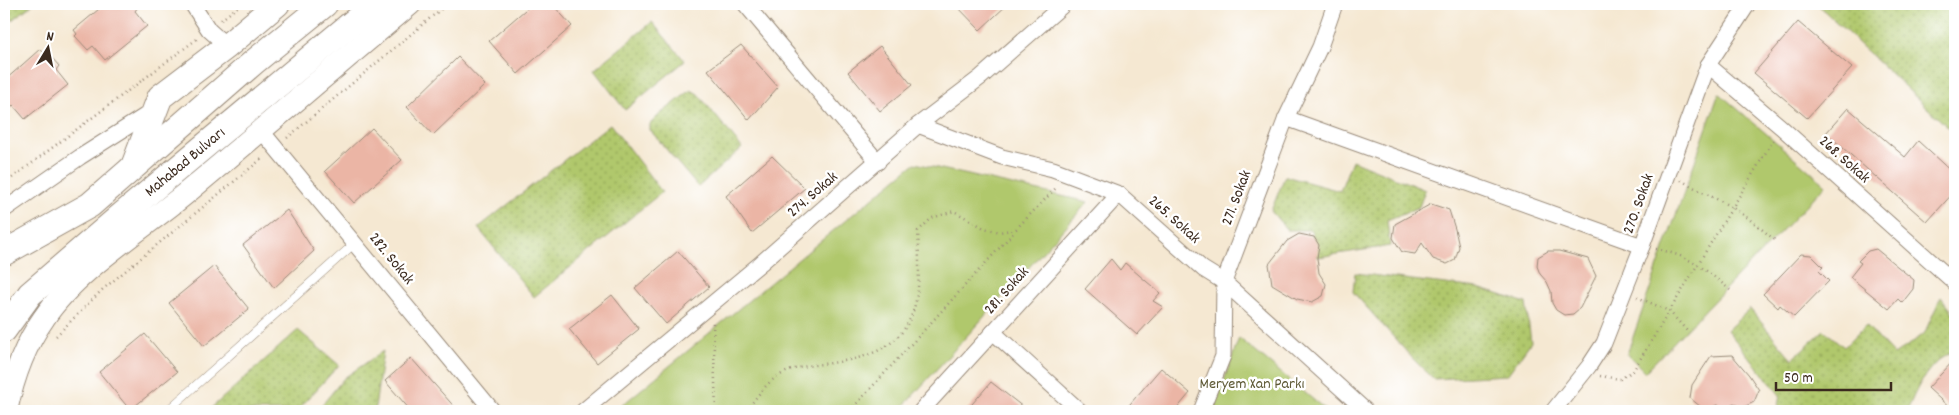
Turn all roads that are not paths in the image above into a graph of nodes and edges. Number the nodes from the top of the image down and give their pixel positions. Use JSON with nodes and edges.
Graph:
{"nodes":[{"id":1,"x":192,"y":4,"type":"edge"},
{"id":2,"x":277,"y":4,"type":"edge"},
{"id":3,"x":325,"y":4,"type":"edge"},
{"id":4,"x":375,"y":4,"type":"edge"},
{"id":5,"x":410,"y":4,"type":"edge"},
{"id":6,"x":745,"y":4,"type":"edge"},
{"id":7,"x":1335,"y":4,"type":"edge"},
{"id":8,"x":1747,"y":4,"type":"edge"},
{"id":9,"x":1060,"y":5,"type":"edge"},
{"id":10,"x":218,"y":38,"type":"junction"},
{"id":11,"x":1708,"y":65,"type":"junction"},
{"id":12,"x":155,"y":110,"type":"junction"},
{"id":13,"x":1286,"y":118,"type":"junction"},
{"id":14,"x":918,"y":125,"type":"junction"},
{"id":15,"x":260,"y":129,"type":"junction"},
{"id":16,"x":878,"y":162,"type":"junction"},
{"id":17,"x":133,"y":168,"type":"junction"},
{"id":18,"x":1120,"y":194,"type":"junction"},
{"id":19,"x":4,"y":210,"type":"edge"},
{"id":20,"x":355,"y":244,"type":"junction"},
{"id":21,"x":1642,"y":246,"type":"junction"},
{"id":22,"x":4,"y":253,"type":"edge"},
{"id":23,"x":1224,"y":282,"type":"junction"},
{"id":24,"x":1955,"y":283,"type":"edge"},
{"id":25,"x":4,"y":330,"type":"edge"},
{"id":26,"x":993,"y":332,"type":"junction"},
{"id":27,"x":6,"y":411,"type":"edge"},
{"id":28,"x":168,"y":411,"type":"edge"},
{"id":29,"x":493,"y":411,"type":"edge"},
{"id":30,"x":583,"y":411,"type":"edge"},
{"id":31,"x":921,"y":411,"type":"edge"},
{"id":32,"x":1080,"y":411,"type":"edge"},
{"id":33,"x":1201,"y":411,"type":"edge"},
{"id":34,"x":1366,"y":411,"type":"edge"},
{"id":35,"x":1553,"y":411,"type":"edge"}],
"edges":[{"from":1,"to":10,"type":"street"},
{"from":2,"to":10,"type":"main road"},
{"from":3,"to":17,"type":"main road","name":"Mahabad Bulvarı"},
{"from":4,"to":25,"type":"main road","name":"Mahabad Bulvarı"},
{"from":5,"to":15,"type":"main road"},
{"from":6,"to":16,"type":"street"},
{"from":7,"to":13,"type":"street","name":"271. Sokak"},
{"from":8,"to":11,"type":"street","name":"270. Sokak"},
{"from":9,"to":14,"type":"street","name":"274. Sokak"},
{"from":10,"to":12,"type":"main road"},
{"from":11,"to":21,"type":"street","name":"270. Sokak"},
{"from":11,"to":24,"type":"street","name":"268. Sokak"},
{"from":12,"to":17,"type":"main road"},
{"from":12,"to":19,"type":"street"},
{"from":13,"to":21,"type":"street"},
{"from":13,"to":23,"type":"street","name":"271. Sokak"},
{"from":14,"to":16,"type":"street","name":"274. Sokak"},
{"from":14,"to":18,"type":"street","name":"265. Sokak"},
{"from":15,"to":20,"type":"street","name":"282. Sokak"},
{"from":15,"to":27,"type":"main road"},
{"from":16,"to":30,"type":"street","name":"274. Sokak"},
{"from":17,"to":22,"type":"main road","name":"Mahabad Bulvarı"},
{"from":18,"to":23,"type":"street","name":"265. Sokak"},
{"from":18,"to":26,"type":"street","name":"281. Sokak"},
{"from":20,"to":28,"type":"lane"},
{"from":20,"to":29,"type":"street","name":"282. Sokak"},
{"from":21,"to":35,"type":"street","name":"270. Sokak"},
{"from":23,"to":33,"type":"street","name":"271. Sokak"},
{"from":23,"to":34,"type":"street","name":"265. Sokak"},
{"from":26,"to":31,"type":"street","name":"281. Sokak"},
{"from":26,"to":32,"type":"street"}]}
